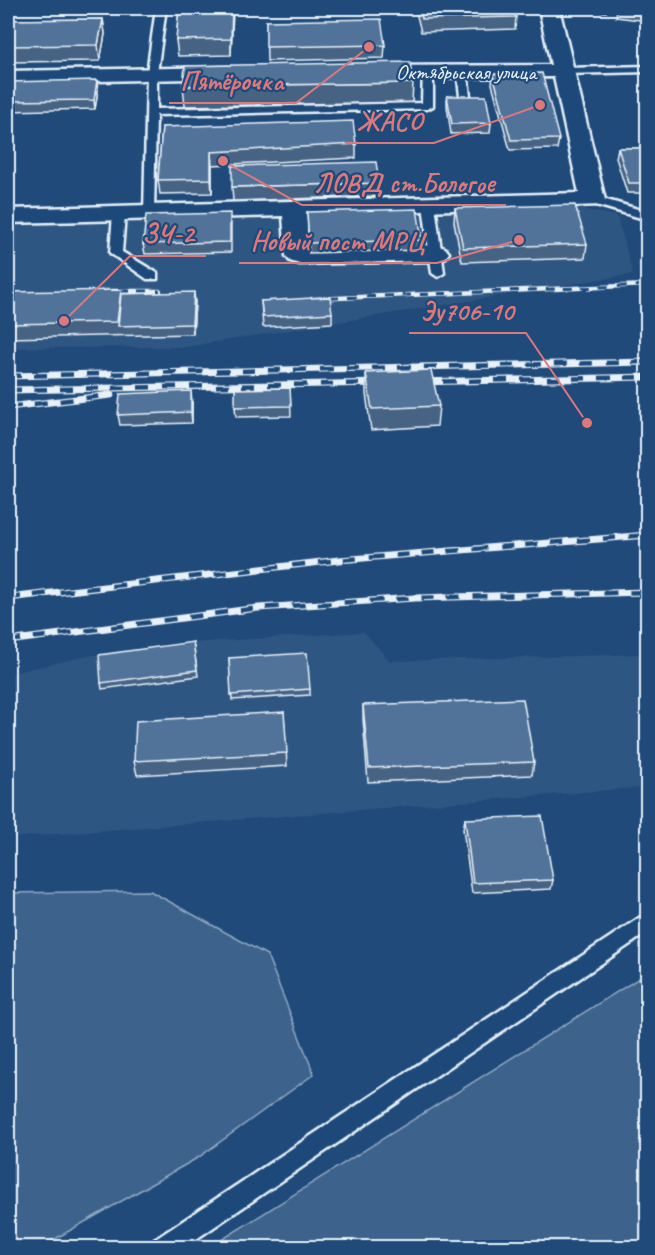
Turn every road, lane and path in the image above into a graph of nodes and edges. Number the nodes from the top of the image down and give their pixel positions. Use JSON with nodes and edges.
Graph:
{"nodes":[{"id":1,"x":161,"y":8,"type":"edge"},
{"id":2,"x":549,"y":8,"type":"edge"},
{"id":3,"x":648,"y":69,"type":"edge"},
{"id":4,"x":428,"y":71,"type":"junction"},
{"id":5,"x":462,"y":71,"type":"junction"},
{"id":6,"x":565,"y":71,"type":"junction"},
{"id":7,"x":347,"y":72,"type":"edge"},
{"id":8,"x":152,"y":73,"type":"junction"},
{"id":9,"x":244,"y":73,"type":"edge"},
{"id":10,"x":8,"y":77,"type":"edge"},
{"id":11,"x":465,"y":96,"type":"edge"},
{"id":12,"x":151,"y":112,"type":"junction"},
{"id":13,"x":593,"y":200,"type":"junction"},
{"id":14,"x":429,"y":205,"type":"junction"},
{"id":15,"x":295,"y":209,"type":"junction"},
{"id":16,"x":148,"y":213,"type":"junction"},
{"id":17,"x":119,"y":214,"type":"junction"},
{"id":18,"x":8,"y":216,"type":"edge"},
{"id":19,"x":648,"y":216,"type":"edge"},
{"id":20,"x":437,"y":263,"type":"joint"},
{"id":21,"x":152,"y":276,"type":"dead end"},
{"id":22,"x":648,"y":921,"type":"edge"},
{"id":23,"x":162,"y":1248,"type":"edge"}],
"edges":[{"from":1,"to":8,"type":"lane"},
{"from":2,"to":6,"type":"street"},
{"from":3,"to":6,"type":"lane"},
{"from":4,"to":5,"type":"street","name":"Октябрьская улица"},
{"from":4,"to":7,"type":"street","name":"Октябрьская улица"},
{"from":4,"to":12,"type":"lane"},
{"from":5,"to":6,"type":"street","name":"Октябрьская улица"},
{"from":5,"to":11,"type":"lane"},
{"from":6,"to":13,"type":"street"},
{"from":8,"to":9,"type":"street"},
{"from":8,"to":10,"type":"street"},
{"from":8,"to":12,"type":"lane"},
{"from":12,"to":16,"type":"lane"},
{"from":13,"to":14,"type":"street"},
{"from":13,"to":19,"type":"lane"},
{"from":14,"to":15,"type":"street"},
{"from":14,"to":20,"type":"lane"},
{"from":15,"to":16,"type":"street"},
{"from":15,"to":20,"type":"street"},
{"from":16,"to":17,"type":"street"},
{"from":17,"to":18,"type":"street"},
{"from":17,"to":21,"type":"lane"},
{"from":22,"to":23,"type":"lane"}]}
